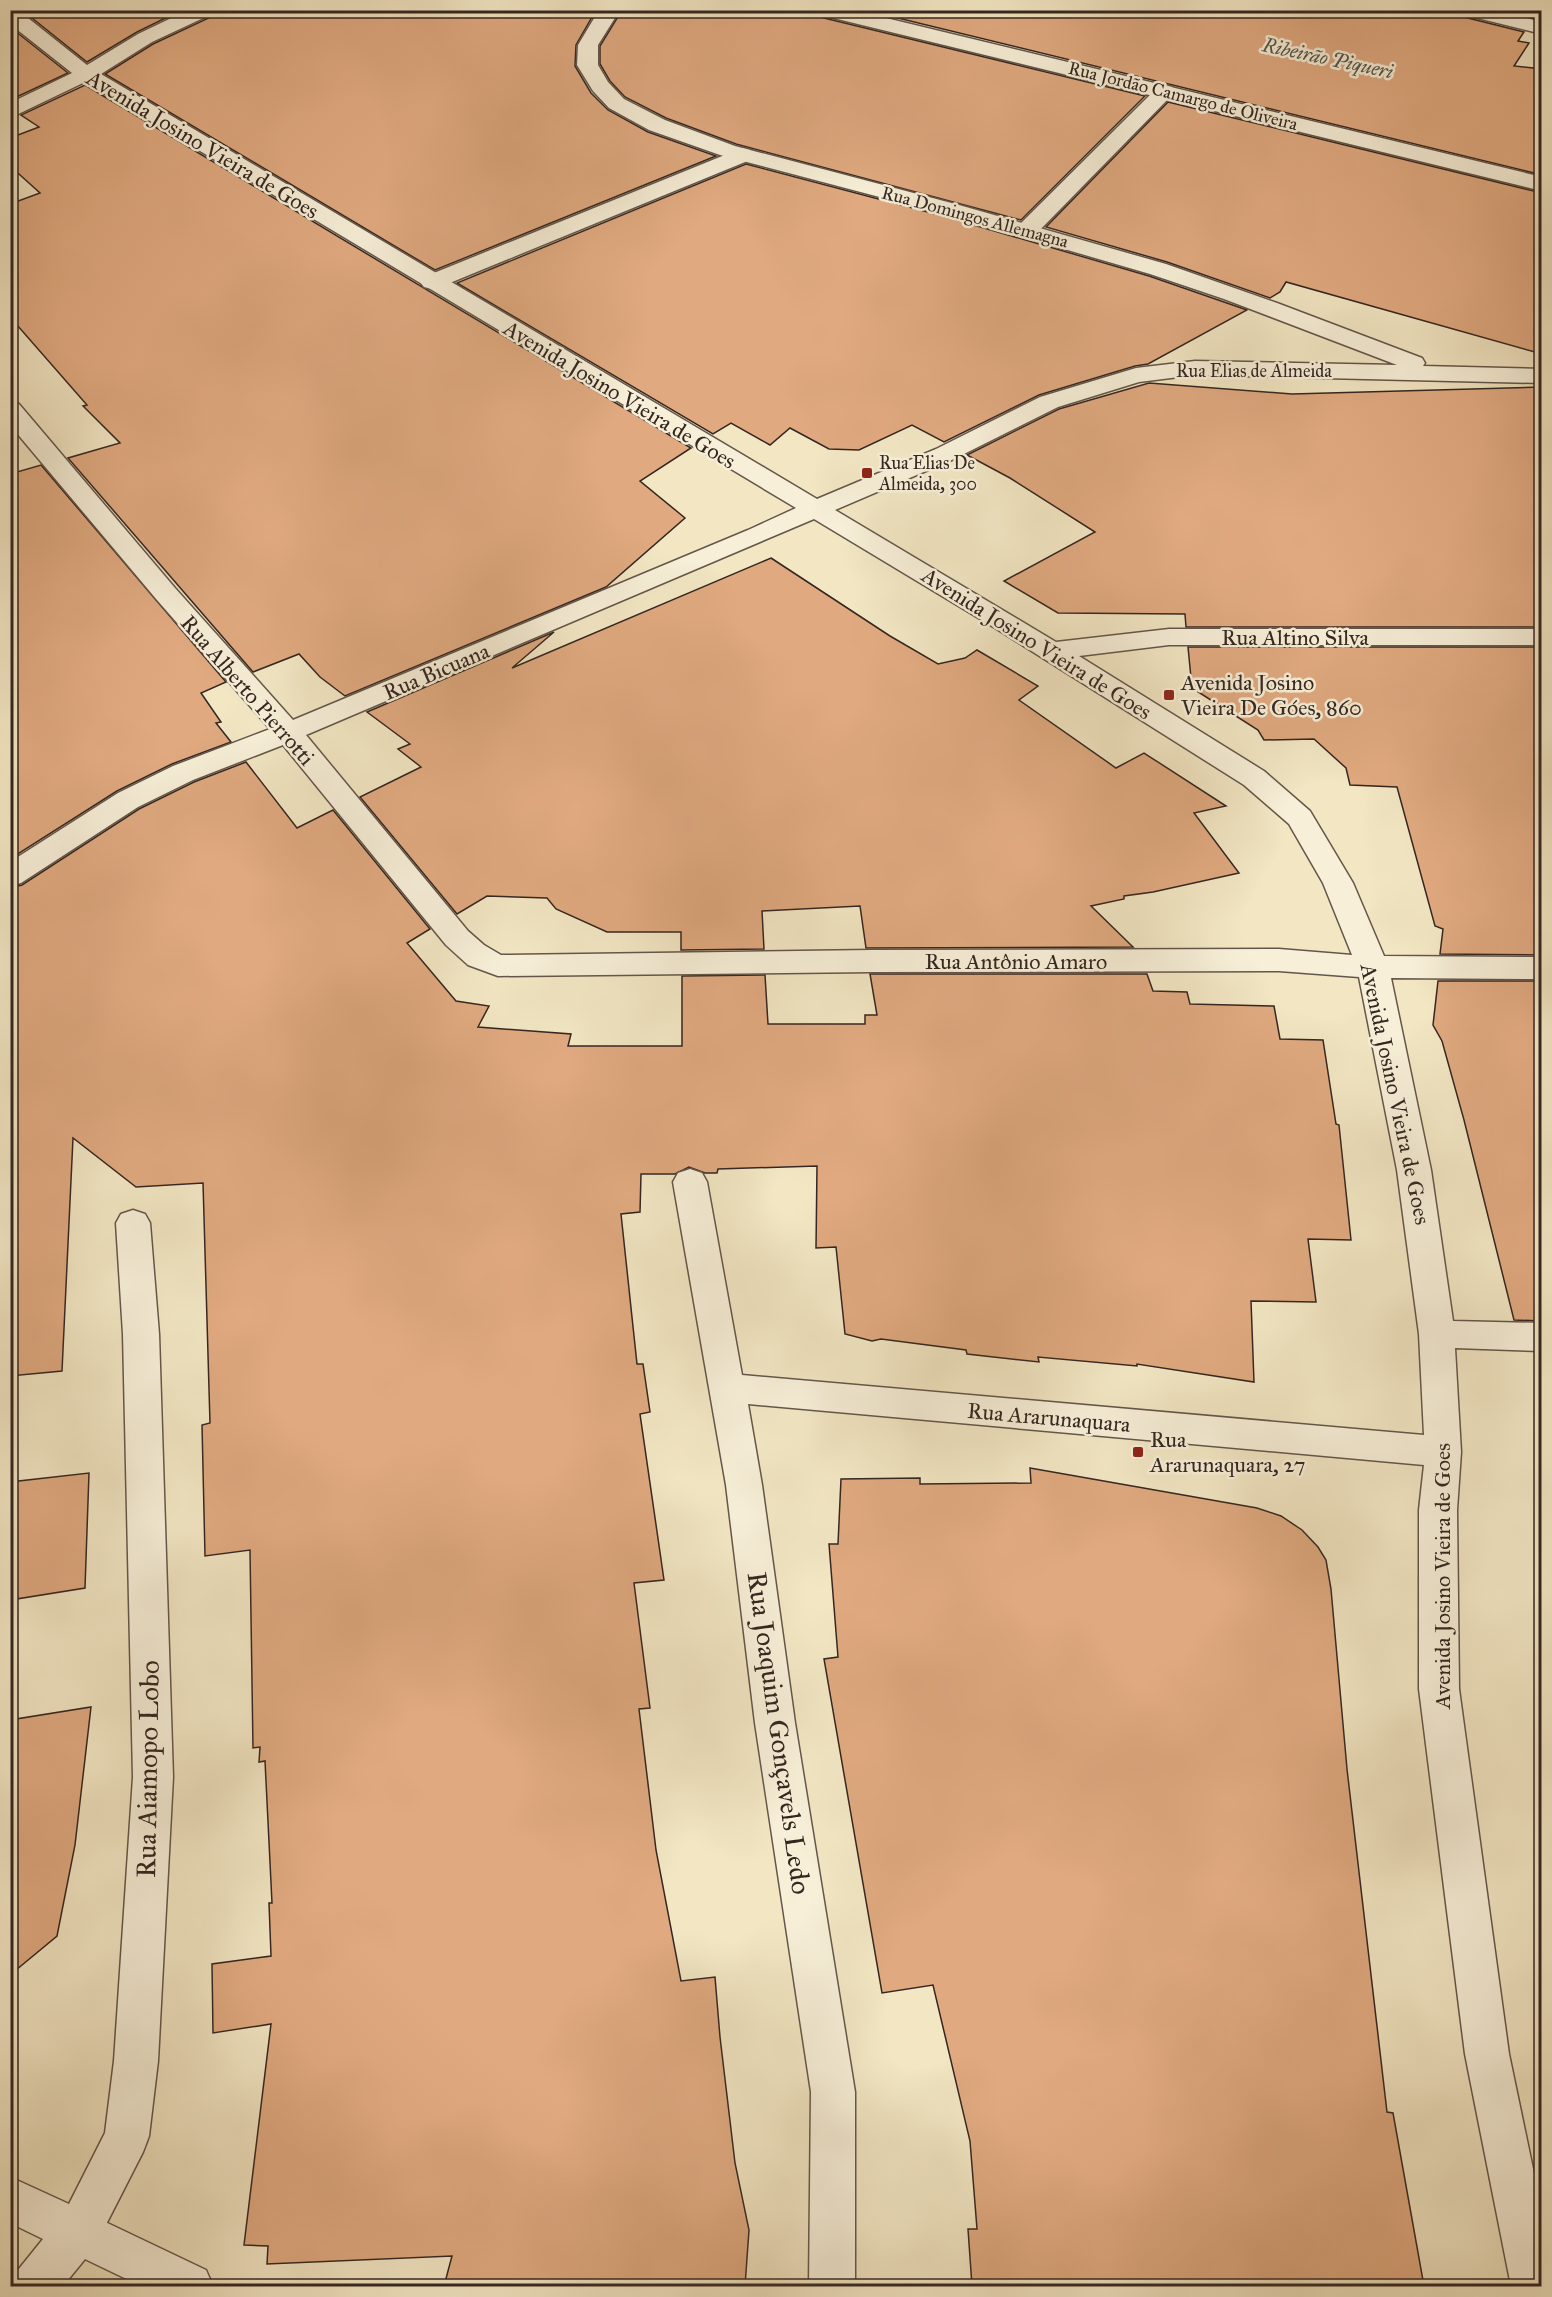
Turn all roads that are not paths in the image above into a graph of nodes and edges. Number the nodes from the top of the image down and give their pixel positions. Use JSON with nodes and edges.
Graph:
{"nodes":[{"id":1,"x":205,"y":10,"type":"edge"},
{"id":2,"x":610,"y":10,"type":"edge"},
{"id":3,"x":825,"y":10,"type":"edge"},
{"id":4,"x":1468,"y":10,"type":"edge"},
{"id":5,"x":10,"y":14,"type":"edge"},
{"id":6,"x":1542,"y":28,"type":"edge"},
{"id":7,"x":86,"y":74,"type":"junction"},
{"id":8,"x":1166,"y":91,"type":"junction"},
{"id":9,"x":10,"y":112,"type":"edge"},
{"id":10,"x":742,"y":155,"type":"junction"},
{"id":11,"x":1542,"y":184,"type":"edge"},
{"id":12,"x":1026,"y":231,"type":"junction"},
{"id":13,"x":432,"y":282,"type":"junction"},
{"id":14,"x":1438,"y":372,"type":"junction"},
{"id":15,"x":1542,"y":376,"type":"edge"},
{"id":16,"x":10,"y":409,"type":"edge"},
{"id":17,"x":813,"y":509,"type":"junction"},
{"id":18,"x":1542,"y":637,"type":"edge"},
{"id":19,"x":1050,"y":651,"type":"junction"},
{"id":20,"x":288,"y":732,"type":"junction"},
{"id":21,"x":10,"y":876,"type":"edge"},
{"id":22,"x":491,"y":965,"type":"joint"},
{"id":23,"x":1373,"y":967,"type":"junction"},
{"id":24,"x":1542,"y":968,"type":"edge"},
{"id":25,"x":690,"y":1182,"type":"dead end"},
{"id":26,"x":133,"y":1223,"type":"dead end"},
{"id":27,"x":1437,"y":1334,"type":"junction"},
{"id":28,"x":1542,"y":1337,"type":"edge"},
{"id":29,"x":726,"y":1388,"type":"junction"},
{"id":30,"x":1443,"y":1452,"type":"junction"},
{"id":31,"x":10,"y":2199,"type":"edge"},
{"id":32,"x":78,"y":2232,"type":"junction"},
{"id":33,"x":34,"y":2286,"type":"edge"},
{"id":34,"x":190,"y":2286,"type":"edge"},
{"id":35,"x":832,"y":2286,"type":"edge"},
{"id":36,"x":1534,"y":2286,"type":"edge"}],
"edges":[{"from":1,"to":7,"type":"street"},
{"from":2,"to":10,"type":"street","name":"Rua Domingos Allemagna"},
{"from":3,"to":8,"type":"street","name":"Rua Jordão Camargo de Oliveira"},
{"from":4,"to":6,"type":"street"},
{"from":5,"to":7,"type":"street","name":"Avenida Josino Vieira de Goes"},
{"from":7,"to":9,"type":"street"},
{"from":7,"to":13,"type":"street","name":"Avenida Josino Vieira de Goes"},
{"from":8,"to":11,"type":"street","name":"Rua Jordão Camargo de Oliveira"},
{"from":8,"to":12,"type":"street"},
{"from":10,"to":12,"type":"street","name":"Rua Domingos Allemagna"},
{"from":10,"to":13,"type":"street"},
{"from":12,"to":14,"type":"street","name":"Rua Domingos Allemagna"},
{"from":13,"to":17,"type":"street","name":"Avenida Josino Vieira de Goes"},
{"from":14,"to":15,"type":"street","name":"Rua Elias de Almeida"},
{"from":14,"to":17,"type":"street","name":"Rua Elias de Almeida"},
{"from":16,"to":20,"type":"street","name":"Rua Alberto Pierrotti"},
{"from":17,"to":19,"type":"street","name":"Avenida Josino Vieira de Goes"},
{"from":17,"to":20,"type":"street","name":"Rua Bicuana"},
{"from":18,"to":19,"type":"street","name":"Rua Altino Silva"},
{"from":19,"to":23,"type":"street","name":"Avenida Josino Vieira de Goes"},
{"from":20,"to":21,"type":"street","name":"Rua Bicuana"},
{"from":20,"to":22,"type":"street","name":"Rua Alberto Pierrotti"},
{"from":22,"to":23,"type":"street","name":"Rua Antônio Amaro"},
{"from":23,"to":24,"type":"street","name":"Rua Antônio Amaro"},
{"from":23,"to":27,"type":"street","name":"Avenida Josino Vieira de Goes"},
{"from":25,"to":29,"type":"street","name":"Rua Joaquim Gonçavels Ledo"},
{"from":26,"to":32,"type":"street","name":"Rua Aiamopo Lobo"},
{"from":27,"to":28,"type":"street"},
{"from":27,"to":30,"type":"street","name":"Avenida Josino Vieira de Goes"},
{"from":29,"to":30,"type":"street","name":"Rua Ararunaquara"},
{"from":29,"to":35,"type":"street","name":"Rua Joaquim Gonçavels Ledo"},
{"from":30,"to":36,"type":"street","name":"Avenida Josino Vieira de Goes"},
{"from":31,"to":32,"type":"street"},
{"from":32,"to":33,"type":"street","name":"Rua Aiamopo Lobo"},
{"from":32,"to":34,"type":"street"}]}
